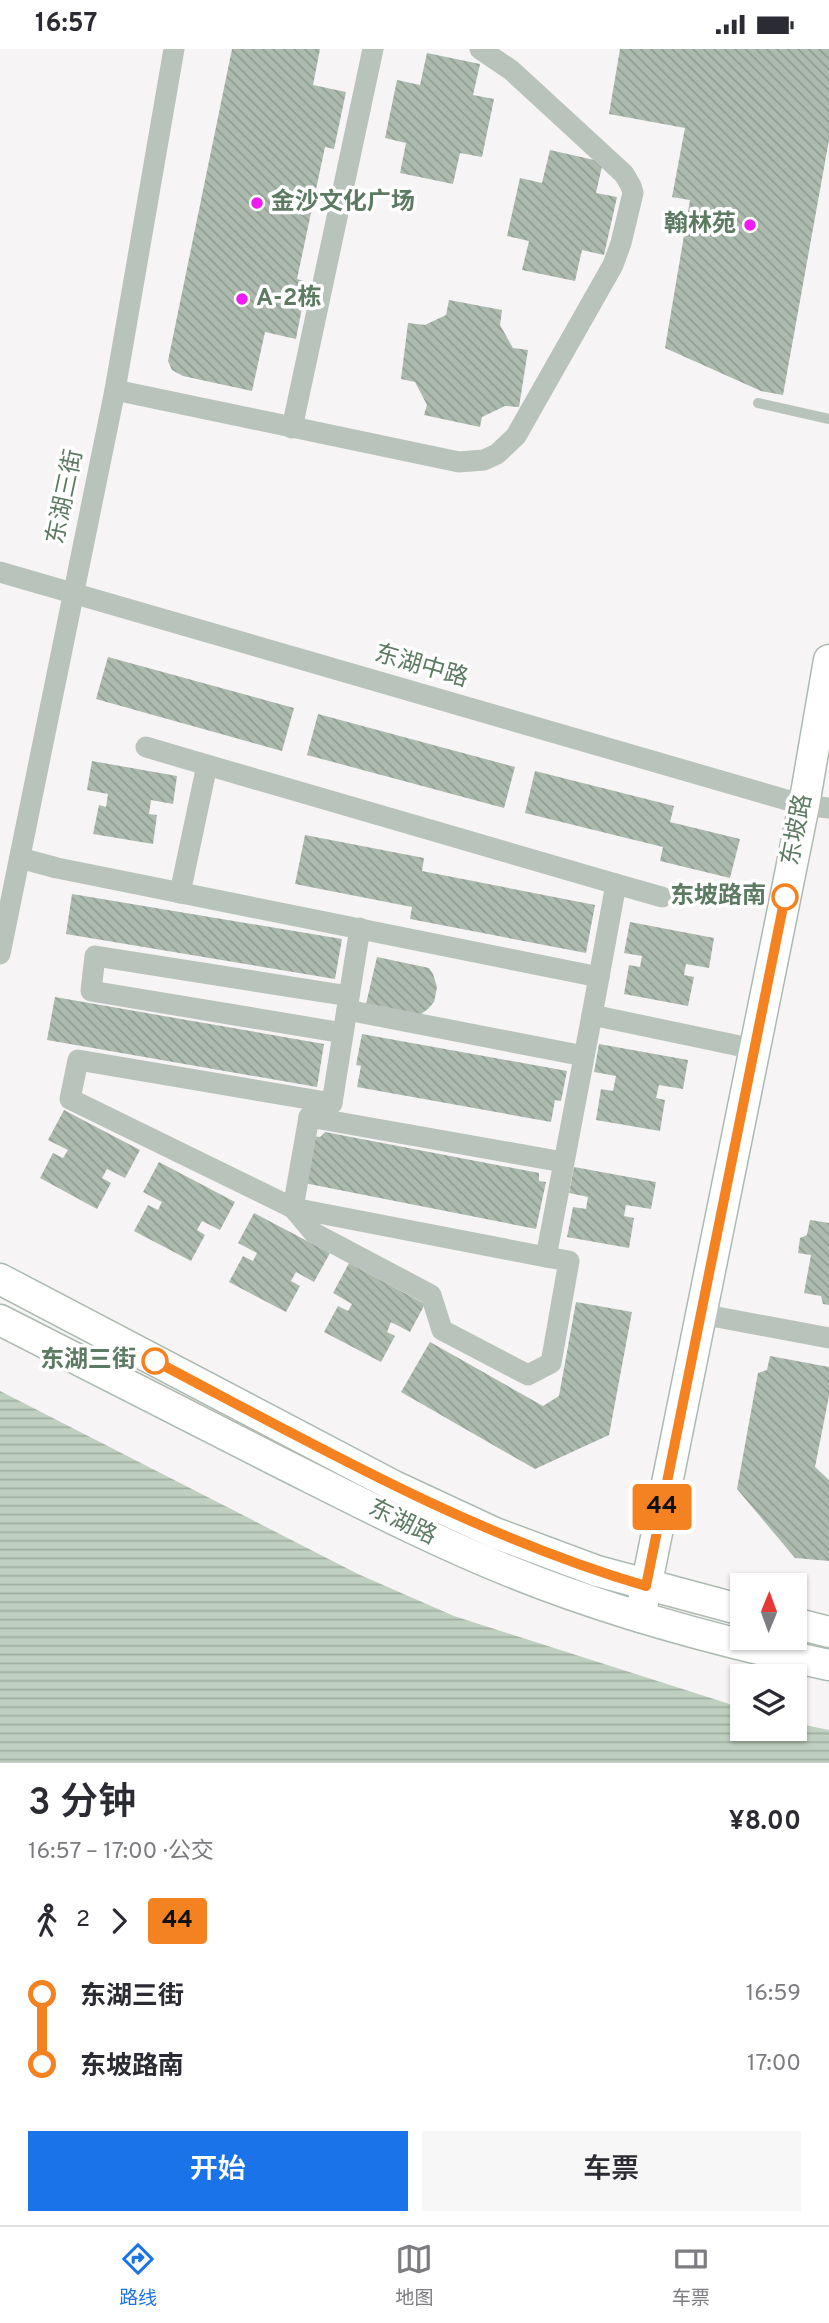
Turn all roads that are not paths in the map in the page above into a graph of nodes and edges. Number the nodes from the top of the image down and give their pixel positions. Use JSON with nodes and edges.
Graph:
{"nodes":[{"id":1,"x":174,"y":49,"type":"edge"},
{"id":2,"x":373,"y":49,"type":"edge"},
{"id":3,"x":480,"y":49,"type":"edge"},
{"id":4,"x":116,"y":390,"type":"junction"},
{"id":5,"x":758,"y":404,"type":"dead end"},
{"id":6,"x":829,"y":419,"type":"edge"},
{"id":7,"x":292,"y":428,"type":"junction"},
{"id":8,"x":0,"y":572,"type":"edge"},
{"id":9,"x":73,"y":595,"type":"junction"},
{"id":10,"x":829,"y":660,"type":"edge"},
{"id":11,"x":146,"y":747,"type":"dead end"},
{"id":12,"x":207,"y":765,"type":"junction"},
{"id":13,"x":816,"y":806,"type":"edge"},
{"id":14,"x":20,"y":857,"type":"junction"},
{"id":15,"x":616,"y":884,"type":"junction"},
{"id":16,"x":180,"y":893,"type":"junction"},
{"id":17,"x":662,"y":897,"type":"dead end"},
{"id":18,"x":5,"y":904,"type":"edge"},
{"id":19,"x":360,"y":929,"type":"junction"},
{"id":20,"x":0,"y":954,"type":"edge"},
{"id":21,"x":599,"y":977,"type":"junction"},
{"id":22,"x":348,"y":1003,"type":"junction"},
{"id":23,"x":592,"y":1015,"type":"junction"},
{"id":24,"x":343,"y":1033,"type":"junction"},
{"id":25,"x":754,"y":1049,"type":"junction"},
{"id":26,"x":584,"y":1056,"type":"junction"},
{"id":27,"x":332,"y":1103,"type":"junction"},
{"id":28,"x":309,"y":1117,"type":"junction"},
{"id":29,"x":564,"y":1162,"type":"junction"},
{"id":30,"x":293,"y":1208,"type":"junction"},
{"id":31,"x":546,"y":1257,"type":"junction"},
{"id":32,"x":0,"y":1279,"type":"edge"},
{"id":33,"x":701,"y":1314,"type":"junction"},
{"id":34,"x":0,"y":1320,"type":"edge"},
{"id":35,"x":829,"y":1338,"type":"edge"},
{"id":36,"x":646,"y":1586,"type":"junction"},
{"id":37,"x":730,"y":1607,"type":"edge"},
{"id":38,"x":640,"y":1617,"type":"junction"},
{"id":39,"x":807,"y":1626,"type":"edge"},
{"id":40,"x":829,"y":1632,"type":"edge"},
{"id":41,"x":829,"y":1665,"type":"edge"}],
"edges":[{"from":1,"to":4,"type":"street","name":"东湖三街"},
{"from":2,"to":7,"type":"street"},
{"from":3,"to":7,"type":"street"},
{"from":4,"to":7,"type":"street"},
{"from":4,"to":9,"type":"street","name":"东湖三街"},
{"from":5,"to":6,"type":"lane"},
{"from":8,"to":9,"type":"street","name":"东湖中路"},
{"from":9,"to":13,"type":"street","name":"东湖中路"},
{"from":9,"to":14,"type":"street","name":"东湖三街"},
{"from":10,"to":13,"type":"main road","name":"东坡路"},
{"from":11,"to":12,"type":"street"},
{"from":12,"to":15,"type":"street"},
{"from":12,"to":16,"type":"street"},
{"from":13,"to":25,"type":"main road","name":"东坡路"},
{"from":14,"to":16,"type":"street"},
{"from":14,"to":18,"type":"street","name":"东湖三街"},
{"from":15,"to":17,"type":"street"},
{"from":15,"to":21,"type":"street"},
{"from":16,"to":19,"type":"street"},
{"from":18,"to":20,"type":"street","name":"东湖三街"},
{"from":19,"to":21,"type":"street"},
{"from":19,"to":22,"type":"street"},
{"from":21,"to":23,"type":"street"},
{"from":22,"to":24,"type":"street"},
{"from":22,"to":24,"type":"street"},
{"from":22,"to":26,"type":"street"},
{"from":23,"to":25,"type":"street"},
{"from":23,"to":26,"type":"street"},
{"from":24,"to":27,"type":"street"},
{"from":25,"to":33,"type":"main road","name":"东坡路"},
{"from":26,"to":29,"type":"street"},
{"from":27,"to":28,"type":"street"},
{"from":27,"to":30,"type":"street"},
{"from":28,"to":29,"type":"street"},
{"from":28,"to":30,"type":"street"},
{"from":29,"to":31,"type":"street"},
{"from":30,"to":31,"type":"street"},
{"from":30,"to":31,"type":"street"},
{"from":32,"to":36,"type":"main road","name":"东湖路"},
{"from":33,"to":35,"type":"street"},
{"from":33,"to":36,"type":"main road","name":"东坡路"},
{"from":34,"to":38,"type":"main road","name":"东湖路"},
{"from":36,"to":37,"type":"main road","name":"东湖路"},
{"from":36,"to":38,"type":"main road","name":"东坡路"},
{"from":38,"to":41,"type":"main road","name":"东湖路"},
{"from":39,"to":40,"type":"main road"}]}
